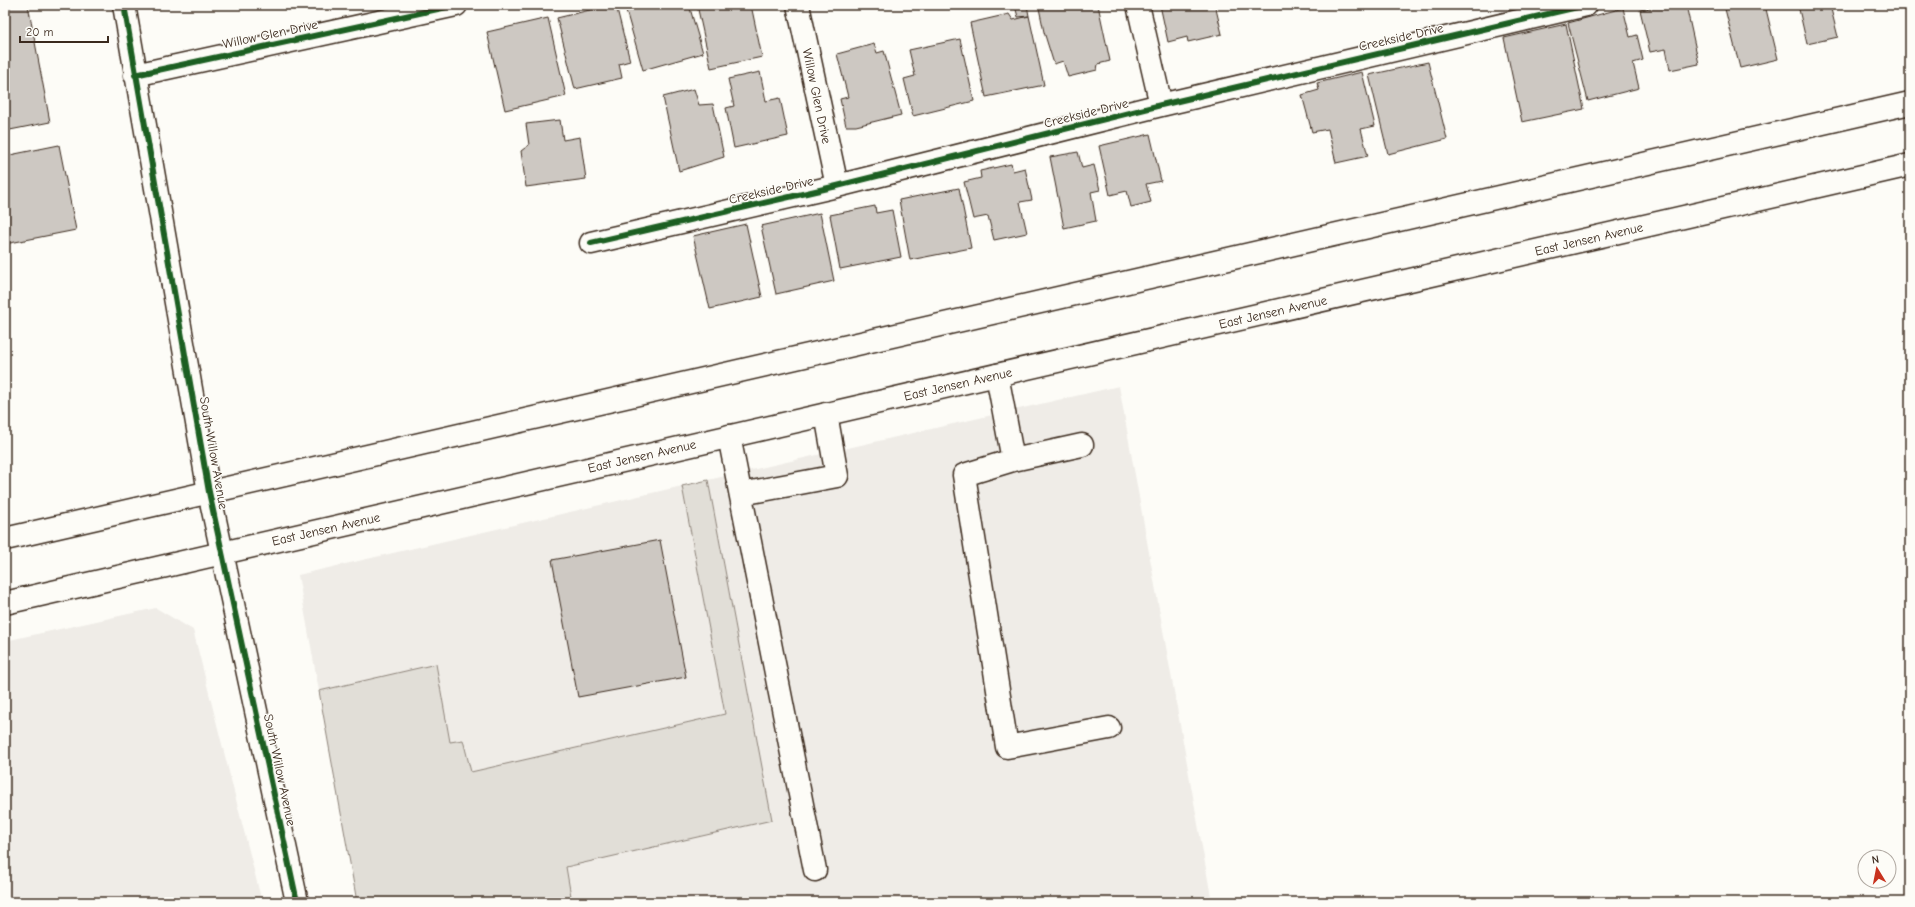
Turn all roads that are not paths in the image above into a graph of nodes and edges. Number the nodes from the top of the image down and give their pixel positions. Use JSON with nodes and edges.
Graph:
{"nodes":[{"id":1,"x":124,"y":5,"type":"edge"},
{"id":2,"x":456,"y":5,"type":"edge"},
{"id":3,"x":798,"y":5,"type":"edge"},
{"id":4,"x":1138,"y":5,"type":"edge"},
{"id":5,"x":1586,"y":5,"type":"edge"},
{"id":6,"x":135,"y":75,"type":"junction"},
{"id":7,"x":1910,"y":103,"type":"edge"},
{"id":8,"x":1160,"y":105,"type":"junction"},
{"id":9,"x":1910,"y":165,"type":"edge"},
{"id":10,"x":837,"y":186,"type":"junction"},
{"id":11,"x":591,"y":243,"type":"dead end"},
{"id":12,"x":997,"y":375,"type":"junction"},
{"id":13,"x":826,"y":414,"type":"junction"},
{"id":14,"x":729,"y":436,"type":"junction"},
{"id":15,"x":1082,"y":445,"type":"dead end"},
{"id":16,"x":1013,"y":460,"type":"junction"},
{"id":17,"x":209,"y":492,"type":"junction"},
{"id":18,"x":741,"y":494,"type":"junction"},
{"id":19,"x":5,"y":540,"type":"edge"},
{"id":20,"x":222,"y":554,"type":"junction"},
{"id":21,"x":5,"y":603,"type":"edge"},
{"id":22,"x":1109,"y":728,"type":"dead end"},
{"id":23,"x":815,"y":870,"type":"dead end"},
{"id":24,"x":296,"y":902,"type":"edge"}],
"edges":[{"from":1,"to":6,"type":"main road","name":"South Willow Avenue"},
{"from":2,"to":6,"type":"main road","name":"Willow Glen Drive"},
{"from":3,"to":10,"type":"main road","name":"Willow Glen Drive"},
{"from":4,"to":8,"type":"main road"},
{"from":5,"to":8,"type":"main road","name":"Creekside Drive"},
{"from":6,"to":17,"type":"main road","name":"South Willow Avenue"},
{"from":7,"to":17,"type":"main road"},
{"from":8,"to":10,"type":"main road","name":"Creekside Drive"},
{"from":9,"to":12,"type":"main road","name":"East Jensen Avenue"},
{"from":10,"to":11,"type":"main road","name":"Creekside Drive"},
{"from":12,"to":13,"type":"main road","name":"East Jensen Avenue"},
{"from":12,"to":16,"type":"main road"},
{"from":13,"to":14,"type":"main road","name":"East Jensen Avenue"},
{"from":13,"to":18,"type":"main road"},
{"from":14,"to":18,"type":"main road"},
{"from":14,"to":20,"type":"main road","name":"East Jensen Avenue"},
{"from":15,"to":16,"type":"main road"},
{"from":16,"to":22,"type":"main road"},
{"from":17,"to":19,"type":"main road"},
{"from":17,"to":20,"type":"main road","name":"South Willow Avenue"},
{"from":18,"to":23,"type":"main road"},
{"from":20,"to":21,"type":"main road","name":"East Jensen Avenue"},
{"from":20,"to":24,"type":"main road","name":"South Willow Avenue"}]}
